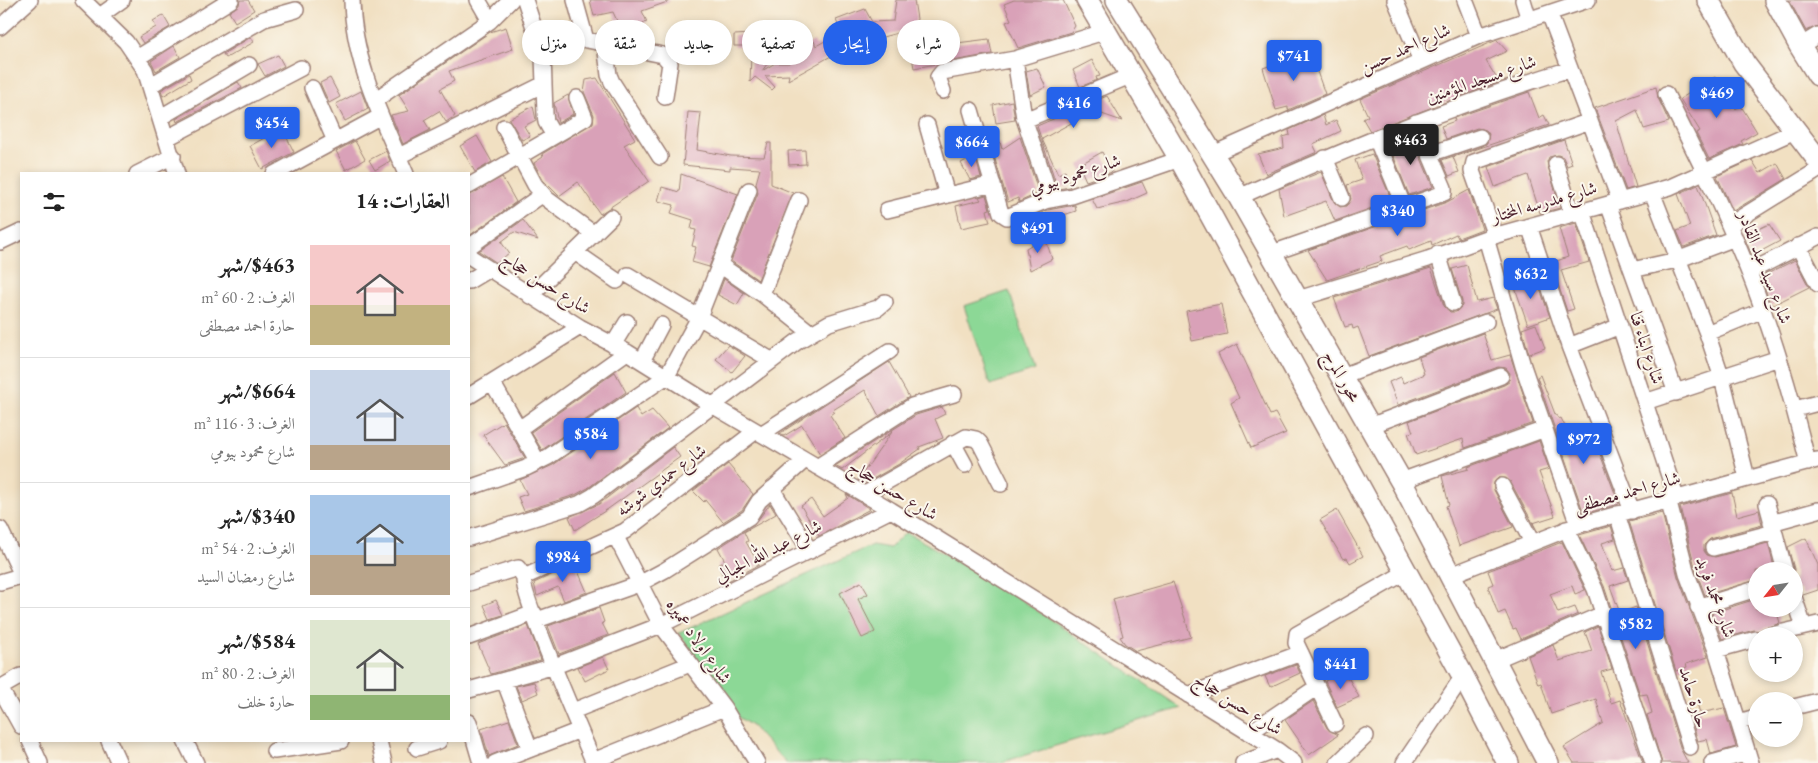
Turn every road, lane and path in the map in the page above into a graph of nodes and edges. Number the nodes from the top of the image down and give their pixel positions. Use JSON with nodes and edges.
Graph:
{"nodes":[{"id":1,"x":30,"y":0,"type":"edge"},
{"id":2,"x":84,"y":0,"type":"edge"},
{"id":3,"x":122,"y":0,"type":"edge"},
{"id":4,"x":231,"y":0,"type":"edge"},
{"id":5,"x":352,"y":0,"type":"edge"},
{"id":6,"x":478,"y":0,"type":"edge"},
{"id":7,"x":511,"y":0,"type":"edge"},
{"id":8,"x":525,"y":0,"type":"edge"},
{"id":9,"x":575,"y":0,"type":"edge"},
{"id":10,"x":1087,"y":0,"type":"edge"},
{"id":11,"x":1117,"y":0,"type":"edge"},
{"id":12,"x":1395,"y":0,"type":"edge"},
{"id":13,"x":1465,"y":0,"type":"edge"},
{"id":14,"x":1523,"y":0,"type":"edge"},
{"id":15,"x":1586,"y":0,"type":"edge"},
{"id":16,"x":1708,"y":0,"type":"edge"},
{"id":17,"x":1776,"y":0,"type":"edge"},
{"id":18,"x":296,"y":10,"type":"dead end"},
{"id":19,"x":1549,"y":14,"type":"junction"},
{"id":20,"x":101,"y":15,"type":"junction"},
{"id":21,"x":532,"y":20,"type":"edge"},
{"id":22,"x":1529,"y":20,"type":"junction"},
{"id":23,"x":490,"y":21,"type":"junction"},
{"id":24,"x":0,"y":27,"type":"edge"},
{"id":25,"x":1106,"y":31,"type":"junction"},
{"id":26,"x":1818,"y":35,"type":"edge"},
{"id":27,"x":1479,"y":36,"type":"junction"},
{"id":28,"x":586,"y":40,"type":"joint"},
{"id":29,"x":595,"y":42,"type":"edge"},
{"id":30,"x":1800,"y":46,"type":"junction"},
{"id":31,"x":655,"y":55,"type":"edge"},
{"id":32,"x":137,"y":58,"type":"junction"},
{"id":33,"x":1015,"y":59,"type":"junction"},
{"id":34,"x":1421,"y":61,"type":"junction"},
{"id":35,"x":249,"y":65,"type":"dead end"},
{"id":36,"x":543,"y":65,"type":"edge"},
{"id":37,"x":609,"y":65,"type":"edge"},
{"id":38,"x":300,"y":68,"type":"dead end"},
{"id":39,"x":1570,"y":69,"type":"junction"},
{"id":40,"x":1132,"y":75,"type":"junction"},
{"id":41,"x":1818,"y":75,"type":"edge"},
{"id":42,"x":544,"y":84,"type":"junction"},
{"id":43,"x":151,"y":85,"type":"junction"},
{"id":44,"x":312,"y":88,"type":"dead end"},
{"id":45,"x":943,"y":91,"type":"dead end"},
{"id":46,"x":1666,"y":94,"type":"dead end"},
{"id":47,"x":665,"y":97,"type":"dead end"},
{"id":48,"x":577,"y":98,"type":"dead end"},
{"id":49,"x":375,"y":100,"type":"junction"},
{"id":50,"x":1181,"y":103,"type":"junction"},
{"id":51,"x":971,"y":110,"type":"dead end"},
{"id":52,"x":381,"y":116,"type":"junction"},
{"id":53,"x":161,"y":117,"type":"junction"},
{"id":54,"x":1157,"y":118,"type":"junction"},
{"id":55,"x":1025,"y":120,"type":"junction"},
{"id":56,"x":1590,"y":121,"type":"junction"},
{"id":57,"x":1416,"y":122,"type":"junction"},
{"id":58,"x":927,"y":126,"type":"dead end"},
{"id":59,"x":504,"y":127,"type":"dead end"},
{"id":60,"x":1795,"y":131,"type":"junction"},
{"id":61,"x":554,"y":136,"type":"junction"},
{"id":62,"x":1480,"y":137,"type":"dead end"},
{"id":63,"x":167,"y":138,"type":"junction"},
{"id":64,"x":1376,"y":138,"type":"junction"},
{"id":65,"x":335,"y":141,"type":"junction"},
{"id":66,"x":1213,"y":154,"type":"junction"},
{"id":67,"x":1430,"y":154,"type":"junction"},
{"id":68,"x":173,"y":156,"type":"junction"},
{"id":69,"x":399,"y":156,"type":"junction"},
{"id":70,"x":518,"y":156,"type":"junction"},
{"id":71,"x":660,"y":157,"type":"dead end"},
{"id":72,"x":1325,"y":158,"type":"junction"},
{"id":73,"x":1180,"y":159,"type":"junction"},
{"id":74,"x":1818,"y":160,"type":"edge"},
{"id":75,"x":1556,"y":164,"type":"dead end"},
{"id":76,"x":1818,"y":170,"type":"edge"},
{"id":77,"x":141,"y":172,"type":"edge"},
{"id":78,"x":177,"y":172,"type":"edge"},
{"id":79,"x":282,"y":172,"type":"edge"},
{"id":80,"x":405,"y":172,"type":"edge"},
{"id":81,"x":1706,"y":173,"type":"junction"},
{"id":82,"x":993,"y":184,"type":"junction"},
{"id":83,"x":470,"y":185,"type":"edge"},
{"id":84,"x":749,"y":190,"type":"dead end"},
{"id":85,"x":1652,"y":192,"type":"junction"},
{"id":86,"x":543,"y":194,"type":"junction"},
{"id":87,"x":947,"y":195,"type":"junction"},
{"id":88,"x":1239,"y":197,"type":"junction"},
{"id":89,"x":1342,"y":198,"type":"dead end"},
{"id":90,"x":1051,"y":199,"type":"junction"},
{"id":91,"x":799,"y":200,"type":"dead end"},
{"id":92,"x":1614,"y":202,"type":"junction"},
{"id":93,"x":1404,"y":207,"type":"junction"},
{"id":94,"x":887,"y":210,"type":"dead end"},
{"id":95,"x":1577,"y":213,"type":"junction"},
{"id":96,"x":611,"y":217,"type":"dead end"},
{"id":97,"x":1529,"y":226,"type":"junction"},
{"id":98,"x":1732,"y":231,"type":"junction"},
{"id":99,"x":20,"y":232,"type":"edge"},
{"id":100,"x":594,"y":234,"type":"junction"},
{"id":101,"x":1818,"y":236,"type":"edge"},
{"id":102,"x":1490,"y":237,"type":"junction"},
{"id":103,"x":0,"y":242,"type":"edge"},
{"id":104,"x":470,"y":246,"type":"edge"},
{"id":105,"x":1798,"y":246,"type":"junction"},
{"id":106,"x":575,"y":252,"type":"junction"},
{"id":107,"x":1272,"y":253,"type":"junction"},
{"id":108,"x":1438,"y":254,"type":"junction"},
{"id":109,"x":470,"y":257,"type":"edge"},
{"id":110,"x":1677,"y":260,"type":"junction"},
{"id":111,"x":720,"y":265,"type":"junction"},
{"id":112,"x":489,"y":269,"type":"junction"},
{"id":113,"x":1632,"y":270,"type":"junction"},
{"id":114,"x":1749,"y":272,"type":"junction"},
{"id":115,"x":470,"y":280,"type":"edge"},
{"id":116,"x":1818,"y":284,"type":"edge"},
{"id":117,"x":762,"y":294,"type":"junction"},
{"id":118,"x":530,"y":296,"type":"junction"},
{"id":119,"x":1298,"y":299,"type":"junction"},
{"id":120,"x":885,"y":302,"type":"dead end"},
{"id":121,"x":1453,"y":303,"type":"dead end"},
{"id":122,"x":1763,"y":310,"type":"junction"},
{"id":123,"x":699,"y":316,"type":"junction"},
{"id":124,"x":628,"y":322,"type":"dead end"},
{"id":125,"x":1486,"y":322,"type":"dead end"},
{"id":126,"x":661,"y":325,"type":"dead end"},
{"id":127,"x":1620,"y":326,"type":"junction"},
{"id":128,"x":580,"y":327,"type":"junction"},
{"id":129,"x":811,"y":333,"type":"junction"},
{"id":130,"x":1707,"y":333,"type":"junction"},
{"id":131,"x":613,"y":345,"type":"junction"},
{"id":132,"x":1569,"y":346,"type":"junction"},
{"id":133,"x":890,"y":351,"type":"dead end"},
{"id":134,"x":627,"y":352,"type":"junction"},
{"id":135,"x":1780,"y":358,"type":"junction"},
{"id":136,"x":771,"y":360,"type":"junction"},
{"id":137,"x":642,"y":361,"type":"junction"},
{"id":138,"x":666,"y":376,"type":"junction"},
{"id":139,"x":1342,"y":376,"type":"junction"},
{"id":140,"x":1501,"y":376,"type":"dead end"},
{"id":141,"x":1722,"y":378,"type":"junction"},
{"id":142,"x":492,"y":382,"type":"junction"},
{"id":143,"x":1676,"y":393,"type":"junction"},
{"id":144,"x":954,"y":394,"type":"dead end"},
{"id":145,"x":470,"y":395,"type":"edge"},
{"id":146,"x":1645,"y":402,"type":"junction"},
{"id":147,"x":1818,"y":404,"type":"edge"},
{"id":148,"x":712,"y":405,"type":"junction"},
{"id":149,"x":1795,"y":409,"type":"junction"},
{"id":150,"x":1370,"y":426,"type":"junction"},
{"id":151,"x":519,"y":429,"type":"junction"},
{"id":152,"x":1545,"y":429,"type":"junction"},
{"id":153,"x":759,"y":433,"type":"junction"},
{"id":154,"x":953,"y":443,"type":"junction"},
{"id":155,"x":538,"y":462,"type":"junction"},
{"id":156,"x":1813,"y":462,"type":"edge"},
{"id":157,"x":811,"y":463,"type":"junction"},
{"id":158,"x":965,"y":466,"type":"dead end"},
{"id":159,"x":1747,"y":478,"type":"junction"},
{"id":160,"x":1402,"y":481,"type":"junction"},
{"id":161,"x":1001,"y":484,"type":"dead end"},
{"id":162,"x":1502,"y":486,"type":"dead end"},
{"id":163,"x":470,"y":488,"type":"edge"},
{"id":164,"x":772,"y":489,"type":"junction"},
{"id":165,"x":865,"y":494,"type":"junction"},
{"id":166,"x":1672,"y":498,"type":"junction"},
{"id":167,"x":1768,"y":504,"type":"dead end"},
{"id":168,"x":891,"y":510,"type":"junction"},
{"id":169,"x":1818,"y":510,"type":"edge"},
{"id":170,"x":1624,"y":512,"type":"junction"},
{"id":171,"x":1572,"y":527,"type":"junction"},
{"id":172,"x":1773,"y":528,"type":"junction"},
{"id":173,"x":0,"y":529,"type":"edge"},
{"id":174,"x":616,"y":537,"type":"junction"},
{"id":175,"x":470,"y":538,"type":"edge"},
{"id":176,"x":1532,"y":542,"type":"junction"},
{"id":177,"x":1713,"y":548,"type":"dead end"},
{"id":178,"x":810,"y":551,"type":"junction"},
{"id":179,"x":1782,"y":562,"type":"edge"},
{"id":180,"x":1406,"y":572,"type":"junction"},
{"id":181,"x":20,"y":573,"type":"edge"},
{"id":182,"x":1451,"y":574,"type":"junction"},
{"id":183,"x":20,"y":575,"type":"edge"},
{"id":184,"x":527,"y":575,"type":"junction"},
{"id":185,"x":0,"y":582,"type":"edge"},
{"id":186,"x":470,"y":583,"type":"edge"},
{"id":187,"x":639,"y":584,"type":"junction"},
{"id":188,"x":1748,"y":591,"type":"edge"},
{"id":189,"x":1698,"y":607,"type":"junction"},
{"id":190,"x":1803,"y":612,"type":"edge"},
{"id":191,"x":1604,"y":614,"type":"junction"},
{"id":192,"x":535,"y":617,"type":"junction"},
{"id":193,"x":661,"y":625,"type":"junction"},
{"id":194,"x":1811,"y":625,"type":"edge"},
{"id":195,"x":470,"y":637,"type":"edge"},
{"id":196,"x":1748,"y":641,"type":"edge"},
{"id":197,"x":1716,"y":650,"type":"junction"},
{"id":198,"x":1301,"y":653,"type":"junction"},
{"id":199,"x":1495,"y":660,"type":"junction"},
{"id":200,"x":690,"y":664,"type":"junction"},
{"id":201,"x":555,"y":666,"type":"junction"},
{"id":202,"x":1463,"y":676,"type":"junction"},
{"id":203,"x":20,"y":677,"type":"edge"},
{"id":204,"x":504,"y":680,"type":"junction"},
{"id":205,"x":1318,"y":687,"type":"junction"},
{"id":206,"x":0,"y":688,"type":"edge"},
{"id":207,"x":470,"y":690,"type":"edge"},
{"id":208,"x":1188,"y":695,"type":"junction"},
{"id":209,"x":1818,"y":701,"type":"edge"},
{"id":210,"x":1803,"y":705,"type":"edge"},
{"id":211,"x":724,"y":708,"type":"junction"},
{"id":212,"x":573,"y":711,"type":"junction"},
{"id":213,"x":1748,"y":720,"type":"edge"},
{"id":214,"x":1740,"y":722,"type":"junction"},
{"id":215,"x":20,"y":724,"type":"edge"},
{"id":216,"x":1335,"y":724,"type":"dead end"},
{"id":217,"x":470,"y":729,"type":"edge"},
{"id":218,"x":580,"y":730,"type":"junction"},
{"id":219,"x":1249,"y":733,"type":"junction"},
{"id":220,"x":1366,"y":736,"type":"dead end"},
{"id":221,"x":30,"y":742,"type":"edge"},
{"id":222,"x":109,"y":742,"type":"edge"},
{"id":223,"x":186,"y":742,"type":"edge"},
{"id":224,"x":335,"y":742,"type":"edge"},
{"id":225,"x":379,"y":742,"type":"edge"},
{"id":226,"x":436,"y":742,"type":"edge"},
{"id":227,"x":1690,"y":747,"type":"dead end"},
{"id":228,"x":417,"y":748,"type":"dead end"},
{"id":229,"x":530,"y":749,"type":"junction"},
{"id":230,"x":1277,"y":750,"type":"junction"},
{"id":231,"x":274,"y":752,"type":"edge"},
{"id":232,"x":1750,"y":758,"type":"edge"},
{"id":233,"x":593,"y":762,"type":"edge"},
{"id":234,"x":40,"y":763,"type":"edge"},
{"id":235,"x":119,"y":763,"type":"edge"},
{"id":236,"x":196,"y":763,"type":"edge"},
{"id":237,"x":384,"y":763,"type":"edge"},
{"id":238,"x":481,"y":763,"type":"edge"},
{"id":239,"x":495,"y":763,"type":"edge"},
{"id":240,"x":757,"y":763,"type":"edge"},
{"id":241,"x":1243,"y":763,"type":"edge"},
{"id":242,"x":1294,"y":763,"type":"edge"},
{"id":243,"x":1338,"y":763,"type":"edge"},
{"id":244,"x":1404,"y":763,"type":"edge"},
{"id":245,"x":1508,"y":763,"type":"edge"},
{"id":246,"x":1548,"y":763,"type":"edge"},
{"id":247,"x":1653,"y":763,"type":"edge"},
{"id":248,"x":1712,"y":763,"type":"edge"}],
"edges":[{"from":1,"to":24,"type":"street"},
{"from":2,"to":20,"type":"street"},
{"from":3,"to":20,"type":"street"},
{"from":4,"to":32,"type":"street"},
{"from":5,"to":49,"type":"street"},
{"from":6,"to":23,"type":"street"},
{"from":7,"to":23,"type":"street"},
{"from":8,"to":21,"type":"street"},
{"from":9,"to":28,"type":"street"},
{"from":10,"to":25,"type":"main road","name":"محور المرج"},
{"from":11,"to":50,"type":"main road","name":"محور المرج"},
{"from":12,"to":34,"type":"street"},
{"from":13,"to":27,"type":"street"},
{"from":14,"to":22,"type":"street"},
{"from":15,"to":19,"type":"street","name":"شارع احمد حسن"},
{"from":16,"to":60,"type":"main road"},
{"from":17,"to":30,"type":"main road"},
{"from":18,"to":43,"type":"street"},
{"from":19,"to":22,"type":"street","name":"شارع احمد حسن"},
{"from":19,"to":39,"type":"street"},
{"from":20,"to":32,"type":"street"},
{"from":22,"to":27,"type":"street","name":"شارع احمد حسن"},
{"from":23,"to":49,"type":"street"},
{"from":25,"to":33,"type":"street"},
{"from":25,"to":40,"type":"main road","name":"محور المرج"},
{"from":26,"to":30,"type":"street"},
{"from":27,"to":34,"type":"street","name":"شارع احمد حسن"},
{"from":28,"to":29,"type":"street"},
{"from":30,"to":41,"type":"main road"},
{"from":31,"to":47,"type":"street"},
{"from":32,"to":43,"type":"street"},
{"from":33,"to":45,"type":"street"},
{"from":33,"to":55,"type":"street"},
{"from":34,"to":66,"type":"street","name":"شارع احمد حسن"},
{"from":35,"to":53,"type":"street"},
{"from":36,"to":42,"type":"street"},
{"from":37,"to":71,"type":"street"},
{"from":38,"to":63,"type":"street"},
{"from":39,"to":56,"type":"street"},
{"from":39,"to":57,"type":"street","name":"شارع مسجد المؤمنين"},
{"from":40,"to":54,"type":"main road","name":"محور المرج"},
{"from":40,"to":55,"type":"street"},
{"from":42,"to":61,"type":"street"},
{"from":42,"to":69,"type":"street"},
{"from":43,"to":53,"type":"street"},
{"from":44,"to":65,"type":"street"},
{"from":46,"to":81,"type":"street","name":"شارع سيد عبد القادر"},
{"from":48,"to":61,"type":"street"},
{"from":49,"to":52,"type":"street"},
{"from":50,"to":54,"type":"main road"},
{"from":50,"to":66,"type":"main road","name":"محور المرج"},
{"from":51,"to":82,"type":"street"},
{"from":52,"to":65,"type":"street"},
{"from":52,"to":69,"type":"street"},
{"from":53,"to":63,"type":"street"},
{"from":54,"to":73,"type":"main road","name":"محور المرج"},
{"from":55,"to":90,"type":"street"},
{"from":56,"to":92,"type":"street"},
{"from":56,"to":102,"type":"street"},
{"from":57,"to":64,"type":"street","name":"شارع مسجد المؤمنين"},
{"from":57,"to":67,"type":"street"},
{"from":58,"to":87,"type":"street"},
{"from":59,"to":70,"type":"street"},
{"from":60,"to":74,"type":"main road"},
{"from":60,"to":81,"type":"street","name":"شارع مدرسه المختار"},
{"from":61,"to":70,"type":"street"},
{"from":62,"to":67,"type":"street"},
{"from":63,"to":68,"type":"street"},
{"from":64,"to":72,"type":"street","name":"شارع مسجد المؤمنين"},
{"from":64,"to":93,"type":"street"},
{"from":65,"to":79,"type":"street"},
{"from":66,"to":88,"type":"main road","name":"محور المرج"},
{"from":67,"to":93,"type":"street"},
{"from":68,"to":77,"type":"street"},
{"from":68,"to":78,"type":"street"},
{"from":69,"to":80,"type":"street"},
{"from":70,"to":83,"type":"street"},
{"from":70,"to":86,"type":"street"},
{"from":72,"to":88,"type":"street","name":"شارع مسجد المؤمنين"},
{"from":72,"to":89,"type":"street"},
{"from":73,"to":90,"type":"street","name":"شارع محمود بيومي"},
{"from":73,"to":180,"type":"main road","name":"محور المرج"},
{"from":75,"to":95,"type":"street","name":"شارع ابناء قنا"},
{"from":76,"to":98,"type":"street"},
{"from":81,"to":85,"type":"street","name":"شارع مدرسه المختار"},
{"from":81,"to":98,"type":"street","name":"شارع سيد عبد القادر"},
{"from":82,"to":87,"type":"street"},
{"from":82,"to":90,"type":"street","name":"شارع محمود بيومي"},
{"from":84,"to":111,"type":"street"},
{"from":85,"to":92,"type":"street","name":"شارع مدرسه المختار"},
{"from":85,"to":110,"type":"street"},
{"from":86,"to":100,"type":"street"},
{"from":86,"to":104,"type":"street"},
{"from":87,"to":94,"type":"street"},
{"from":88,"to":107,"type":"main road","name":"محور المرج"},
{"from":91,"to":117,"type":"street"},
{"from":92,"to":95,"type":"street","name":"شارع مدرسه المختار"},
{"from":92,"to":113,"type":"street"},
{"from":93,"to":107,"type":"street"},
{"from":95,"to":97,"type":"street","name":"شارع مدرسه المختار"},
{"from":95,"to":127,"type":"street","name":"شارع ابناء قنا"},
{"from":96,"to":100,"type":"street"},
{"from":97,"to":102,"type":"street","name":"شارع مدرسه المختار"},
{"from":97,"to":132,"type":"street","name":"حارة حامد"},
{"from":98,"to":110,"type":"street"},
{"from":98,"to":114,"type":"street","name":"شارع سيد عبد القادر"},
{"from":99,"to":103,"type":"street"},
{"from":100,"to":106,"type":"street"},
{"from":101,"to":105,"type":"street"},
{"from":102,"to":108,"type":"street","name":"شارع مدرسه المختار"},
{"from":102,"to":152,"type":"street"},
{"from":105,"to":114,"type":"street"},
{"from":105,"to":116,"type":"street"},
{"from":106,"to":118,"type":"street"},
{"from":106,"to":123,"type":"street"},
{"from":107,"to":119,"type":"main road","name":"محور المرج"},
{"from":108,"to":119,"type":"street","name":"شارع مدرسه المختار"},
{"from":108,"to":121,"type":"street"},
{"from":109,"to":112,"type":"street","name":"شارع حسن حجاج"},
{"from":110,"to":113,"type":"street"},
{"from":110,"to":130,"type":"street"},
{"from":111,"to":117,"type":"street"},
{"from":111,"to":123,"type":"street"},
{"from":112,"to":115,"type":"street"},
{"from":112,"to":118,"type":"street","name":"شارع حسن حجاج"},
{"from":113,"to":143,"type":"street"},
{"from":114,"to":122,"type":"street","name":"شارع سيد عبد القادر"},
{"from":117,"to":129,"type":"street"},
{"from":118,"to":128,"type":"street","name":"شارع حسن حجاج"},
{"from":119,"to":139,"type":"main road","name":"محور المرج"},
{"from":120,"to":129,"type":"street"},
{"from":122,"to":130,"type":"street"},
{"from":122,"to":135,"type":"street","name":"شارع سيد عبد القادر"},
{"from":123,"to":136,"type":"street"},
{"from":123,"to":138,"type":"street"},
{"from":124,"to":131,"type":"street"},
{"from":125,"to":139,"type":"street"},
{"from":126,"to":137,"type":"street"},
{"from":127,"to":132,"type":"street"},
{"from":127,"to":146,"type":"street","name":"شارع ابناء قنا"},
{"from":128,"to":131,"type":"street","name":"شارع حسن حجاج"},
{"from":128,"to":142,"type":"street"},
{"from":129,"to":136,"type":"street"},
{"from":130,"to":141,"type":"street"},
{"from":131,"to":134,"type":"street","name":"شارع حسن حجاج"},
{"from":132,"to":170,"type":"street","name":"حارة حامد"},
{"from":133,"to":153,"type":"street","name":"شارع حمدي شوشه"},
{"from":134,"to":137,"type":"street","name":"شارع حسن حجاج"},
{"from":134,"to":151,"type":"street"},
{"from":135,"to":141,"type":"street"},
{"from":135,"to":149,"type":"street","name":"شارع سيد عبد القادر"},
{"from":136,"to":148,"type":"street"},
{"from":137,"to":138,"type":"street","name":"شارع حسن حجاج"},
{"from":138,"to":148,"type":"street","name":"شارع حسن حجاج"},
{"from":138,"to":155,"type":"street"},
{"from":139,"to":150,"type":"main road","name":"محور المرج"},
{"from":140,"to":150,"type":"street"},
{"from":141,"to":143,"type":"street"},
{"from":141,"to":159,"type":"street"},
{"from":142,"to":145,"type":"street"},
{"from":142,"to":151,"type":"street"},
{"from":143,"to":146,"type":"street"},
{"from":144,"to":157,"type":"street"},
{"from":146,"to":166,"type":"street","name":"شارع ابناء قنا"},
{"from":147,"to":149,"type":"street"},
{"from":148,"to":153,"type":"street","name":"شارع حسن حجاج"},
{"from":148,"to":175,"type":"street"},
{"from":149,"to":156,"type":"street","name":"شارع سيد عبد القادر"},
{"from":150,"to":160,"type":"main road","name":"محور المرج"},
{"from":151,"to":155,"type":"street"},
{"from":152,"to":160,"type":"street"},
{"from":152,"to":171,"type":"street"},
{"from":153,"to":157,"type":"street","name":"شارع حسن حجاج"},
{"from":153,"to":174,"type":"street","name":"شارع حمدي شوشه"},
{"from":154,"to":158,"type":"street"},
{"from":154,"to":161,"type":"street"},
{"from":154,"to":165,"type":"street"},
{"from":155,"to":163,"type":"street"},
{"from":156,"to":159,"type":"street","name":"شارع احمد مصطفى"},
{"from":157,"to":164,"type":"street"},
{"from":157,"to":165,"type":"street","name":"شارع حسن حجاج"},
{"from":159,"to":166,"type":"street","name":"شارع احمد مصطفى"},
{"from":160,"to":182,"type":"main road","name":"محور المرج"},
{"from":162,"to":176,"type":"street"},
{"from":164,"to":178,"type":"street"},
{"from":164,"to":187,"type":"street"},
{"from":165,"to":168,"type":"street","name":"شارع حسن حجاج"},
{"from":166,"to":170,"type":"street","name":"شارع احمد مصطفى"},
{"from":166,"to":189,"type":"street","name":"شارع محمد فريد"},
{"from":167,"to":172,"type":"street"},
{"from":168,"to":178,"type":"street","name":"شارع عبد الله الجبالي"},
{"from":168,"to":208,"type":"street","name":"شارع حسن حجاج"},
{"from":169,"to":172,"type":"street"},
{"from":170,"to":171,"type":"street","name":"شارع احمد مصطفى"},
{"from":170,"to":227,"type":"street","name":"حارة حامد"},
{"from":171,"to":176,"type":"street","name":"شارع احمد مصطفى"},
{"from":171,"to":191,"type":"street"},
{"from":172,"to":177,"type":"street"},
{"from":172,"to":179,"type":"street"},
{"from":173,"to":181,"type":"street"},
{"from":174,"to":184,"type":"street","name":"شارع حمدي شوشه"},
{"from":174,"to":187,"type":"street","name":"شارع اولاد عميره"},
{"from":176,"to":182,"type":"street","name":"شارع احمد مصطفى"},
{"from":178,"to":193,"type":"street","name":"شارع عبد الله الجبالي"},
{"from":180,"to":198,"type":"street"},
{"from":180,"to":202,"type":"main road","name":"محور المرج"},
{"from":182,"to":199,"type":"main road","name":"محور المرج"},
{"from":183,"to":185,"type":"street"},
{"from":184,"to":186,"type":"street"},
{"from":184,"to":192,"type":"street"},
{"from":187,"to":192,"type":"street"},
{"from":187,"to":193,"type":"street","name":"شارع اولاد عميره"},
{"from":188,"to":189,"type":"street"},
{"from":189,"to":197,"type":"street","name":"شارع محمد فريد"},
{"from":190,"to":194,"type":"street"},
{"from":191,"to":199,"type":"street"},
{"from":191,"to":247,"type":"street"},
{"from":192,"to":195,"type":"street"},
{"from":192,"to":201,"type":"street"},
{"from":193,"to":200,"type":"street","name":"شارع اولاد عميره"},
{"from":193,"to":201,"type":"street","name":"شارع عبد الله الجبالي"},
{"from":196,"to":197,"type":"street"},
{"from":197,"to":214,"type":"street","name":"شارع محمد فريد"},
{"from":198,"to":205,"type":"street"},
{"from":198,"to":208,"type":"street"},
{"from":199,"to":246,"type":"main road","name":"محور المرج"},
{"from":200,"to":211,"type":"street","name":"شارع اولاد عميره"},
{"from":200,"to":212,"type":"street"},
{"from":201,"to":204,"type":"street","name":"شارع عبد الله الجبالي"},
{"from":201,"to":212,"type":"street"},
{"from":202,"to":244,"type":"street"},
{"from":202,"to":245,"type":"main road","name":"محور المرج"},
{"from":203,"to":206,"type":"street"},
{"from":204,"to":207,"type":"street","name":"شارع عبد الله الجبالي"},
{"from":204,"to":229,"type":"street"},
{"from":205,"to":216,"type":"street"},
{"from":205,"to":219,"type":"street"},
{"from":206,"to":215,"type":"street"},
{"from":208,"to":219,"type":"street","name":"شارع حسن حجاج"},
{"from":209,"to":210,"type":"street"},
{"from":211,"to":233,"type":"street"},
{"from":211,"to":240,"type":"street","name":"شارع اولاد عميره"},
{"from":212,"to":218,"type":"street"},
{"from":213,"to":214,"type":"street"},
{"from":214,"to":232,"type":"street","name":"شارع محمد فريد"},
{"from":217,"to":238,"type":"street"},
{"from":218,"to":229,"type":"street"},
{"from":218,"to":233,"type":"street"},
{"from":219,"to":230,"type":"street","name":"شارع حسن حجاج"},
{"from":220,"to":243,"type":"street"},
{"from":221,"to":234,"type":"street"},
{"from":222,"to":235,"type":"street"},
{"from":223,"to":236,"type":"street"},
{"from":224,"to":231,"type":"street"},
{"from":225,"to":237,"type":"street"},
{"from":226,"to":228,"type":"street"},
{"from":229,"to":239,"type":"street"},
{"from":230,"to":241,"type":"street"},
{"from":230,"to":242,"type":"street","name":"شارع حسن حجاج"},
{"from":232,"to":248,"type":"street"}]}
